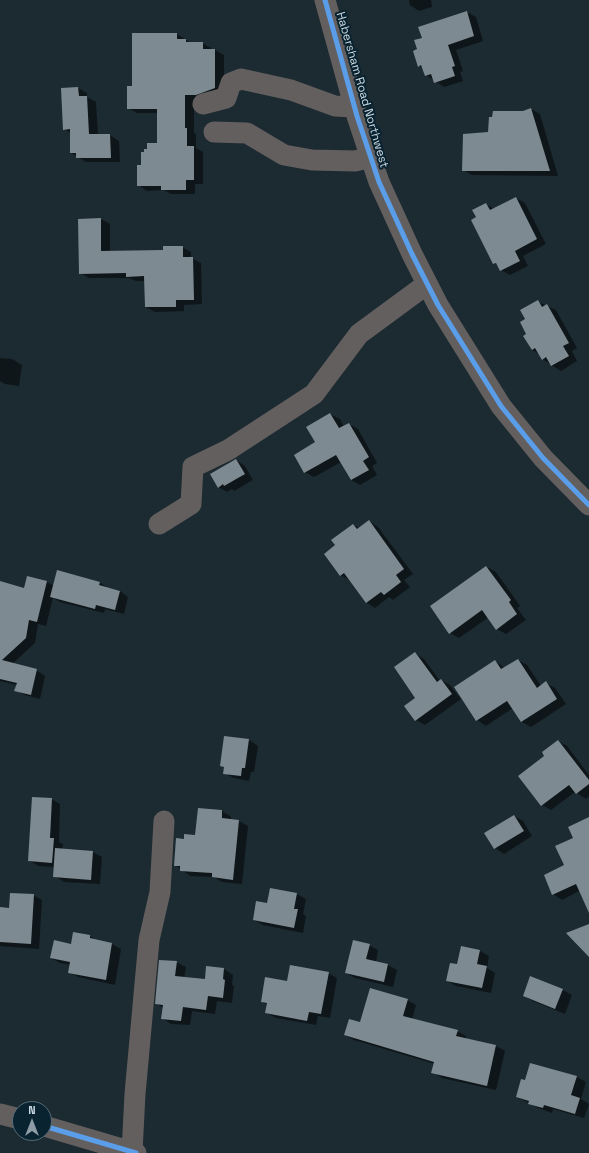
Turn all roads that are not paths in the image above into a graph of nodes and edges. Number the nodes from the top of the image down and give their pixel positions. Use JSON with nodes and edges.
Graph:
{"nodes":[{"id":1,"x":326,"y":0,"type":"edge"},
{"id":2,"x":204,"y":104,"type":"dead end"},
{"id":3,"x":354,"y":107,"type":"junction"},
{"id":4,"x":214,"y":132,"type":"dead end"},
{"id":5,"x":371,"y":156,"type":"junction"},
{"id":6,"x":427,"y":284,"type":"junction"},
{"id":7,"x":589,"y":505,"type":"edge"},
{"id":8,"x":160,"y":524,"type":"dead end"},
{"id":9,"x":164,"y":821,"type":"dead end"},
{"id":10,"x":0,"y":1114,"type":"edge"},
{"id":11,"x":12,"y":1117,"type":"edge"},
{"id":12,"x":52,"y":1128,"type":"edge"},
{"id":13,"x":134,"y":1152,"type":"edge"}],
"edges":[{"from":1,"to":3,"type":"street","name":"Habersham Road Northwest"},
{"from":2,"to":3,"type":"street"},
{"from":3,"to":5,"type":"street","name":"Habersham Road Northwest"},
{"from":4,"to":5,"type":"street"},
{"from":5,"to":6,"type":"street","name":"Habersham Road Northwest"},
{"from":6,"to":7,"type":"street","name":"Habersham Road Northwest"},
{"from":6,"to":8,"type":"street"},
{"from":9,"to":13,"type":"street"},
{"from":10,"to":11,"type":"street"},
{"from":12,"to":13,"type":"street"}]}
